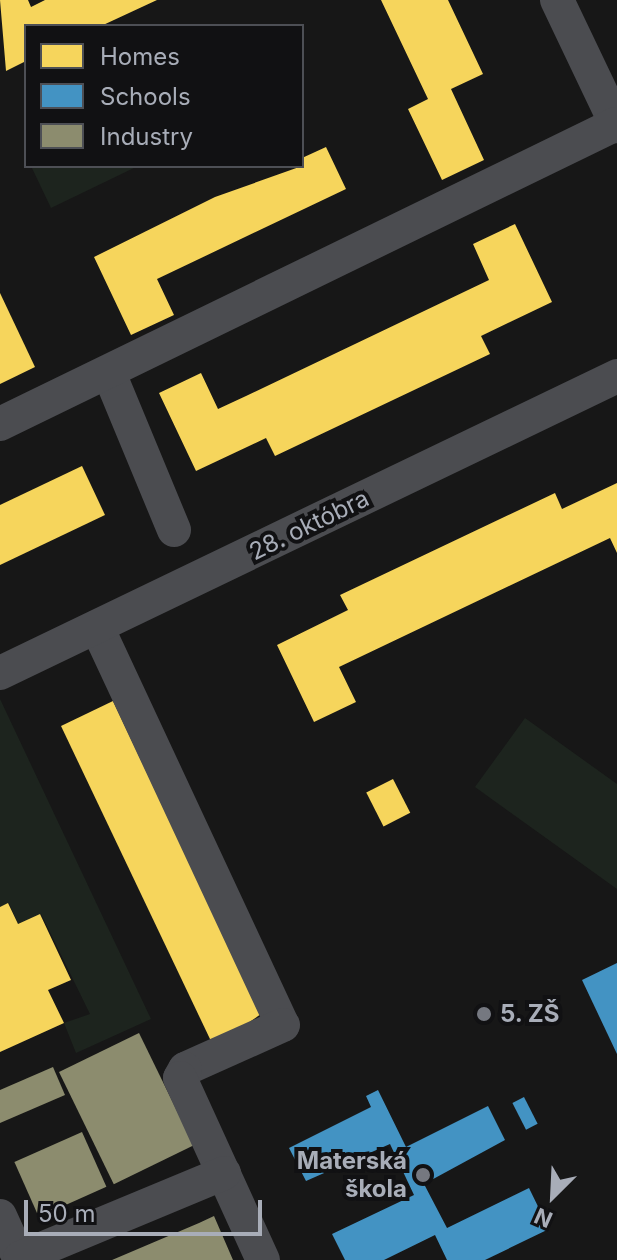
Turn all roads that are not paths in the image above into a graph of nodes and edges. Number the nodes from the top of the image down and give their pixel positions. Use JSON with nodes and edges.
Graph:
{"nodes":[{"id":1,"x":557,"y":0,"type":"edge"},
{"id":2,"x":617,"y":125,"type":"edge"},
{"id":3,"x":109,"y":373,"type":"junction"},
{"id":4,"x":617,"y":376,"type":"edge"},
{"id":5,"x":0,"y":424,"type":"edge"},
{"id":6,"x":174,"y":530,"type":"dead end"},
{"id":7,"x":97,"y":627,"type":"junction"},
{"id":8,"x":0,"y":673,"type":"edge"},
{"id":9,"x":224,"y":1173,"type":"junction"},
{"id":10,"x":0,"y":1216,"type":"edge"},
{"id":11,"x":20,"y":1259,"type":"edge"},
{"id":12,"x":263,"y":1260,"type":"edge"}],
"edges":[{"from":1,"to":2,"type":"street"},
{"from":2,"to":3,"type":"street"},
{"from":3,"to":5,"type":"street"},
{"from":3,"to":6,"type":"street"},
{"from":4,"to":7,"type":"street","name":"28. októbra"},
{"from":7,"to":8,"type":"street","name":"28. októbra"},
{"from":7,"to":9,"type":"street"},
{"from":9,"to":11,"type":"street"},
{"from":9,"to":12,"type":"street"},
{"from":10,"to":11,"type":"street"}]}
